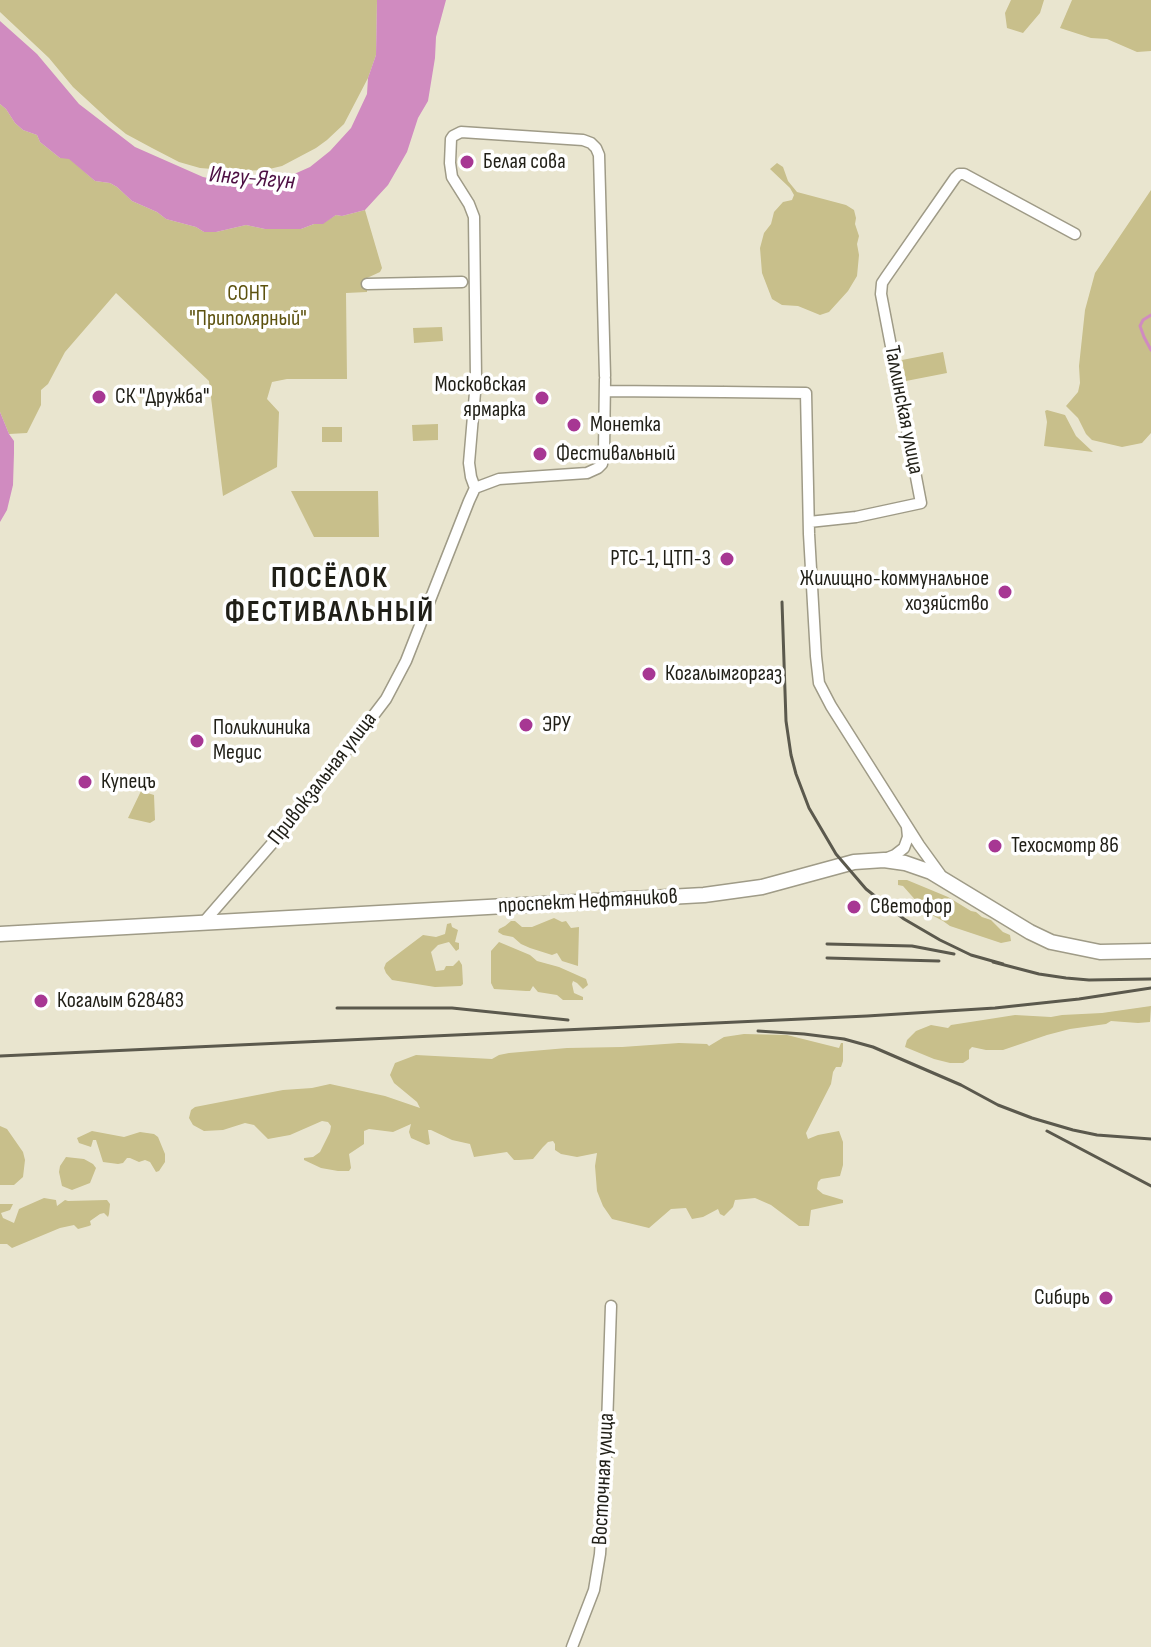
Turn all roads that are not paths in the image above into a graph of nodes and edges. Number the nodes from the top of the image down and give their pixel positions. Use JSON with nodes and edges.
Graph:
{"nodes":[{"id":1,"x":1075,"y":234,"type":"dead end"},
{"id":2,"x":467,"y":282,"type":"junction"},
{"id":3,"x":367,"y":284,"type":"dead end"},
{"id":4,"x":605,"y":382,"type":"junction"},
{"id":5,"x":475,"y":488,"type":"junction"},
{"id":6,"x":809,"y":522,"type":"junction"},
{"id":7,"x":906,"y":825,"type":"junction"},
{"id":8,"x":884,"y":860,"type":"junction"},
{"id":9,"x":947,"y":881,"type":"junction"},
{"id":10,"x":228,"y":896,"type":"junction"},
{"id":11,"x":240,"y":921,"type":"junction"},
{"id":12,"x":203,"y":923,"type":"junction"},
{"id":13,"x":0,"y":934,"type":"edge"},
{"id":14,"x":1151,"y":951,"type":"edge"},
{"id":15,"x":611,"y":1306,"type":"dead end"},
{"id":16,"x":572,"y":1647,"type":"edge"}],
"edges":[{"from":1,"to":6,"type":"street","name":"Таллинская улица"},
{"from":2,"to":3,"type":"street"},
{"from":2,"to":4,"type":"street"},
{"from":2,"to":5,"type":"street"},
{"from":4,"to":5,"type":"street"},
{"from":4,"to":6,"type":"street"},
{"from":5,"to":10,"type":"street","name":"Привокзальная улица"},
{"from":6,"to":7,"type":"street"},
{"from":7,"to":8,"type":"street"},
{"from":7,"to":9,"type":"street"},
{"from":8,"to":9,"type":"main road","name":"проспект Нефтяников"},
{"from":8,"to":11,"type":"main road","name":"проспект Нефтяников"},
{"from":9,"to":14,"type":"main road","name":"проспект Нефтяников"},
{"from":10,"to":11,"type":"street"},
{"from":10,"to":12,"type":"street","name":"Привокзальная улица"},
{"from":11,"to":12,"type":"main road","name":"проспект Нефтяников"},
{"from":12,"to":13,"type":"main road","name":"проспект Нефтяников"},
{"from":15,"to":16,"type":"street","name":"Восточная улица"}]}
